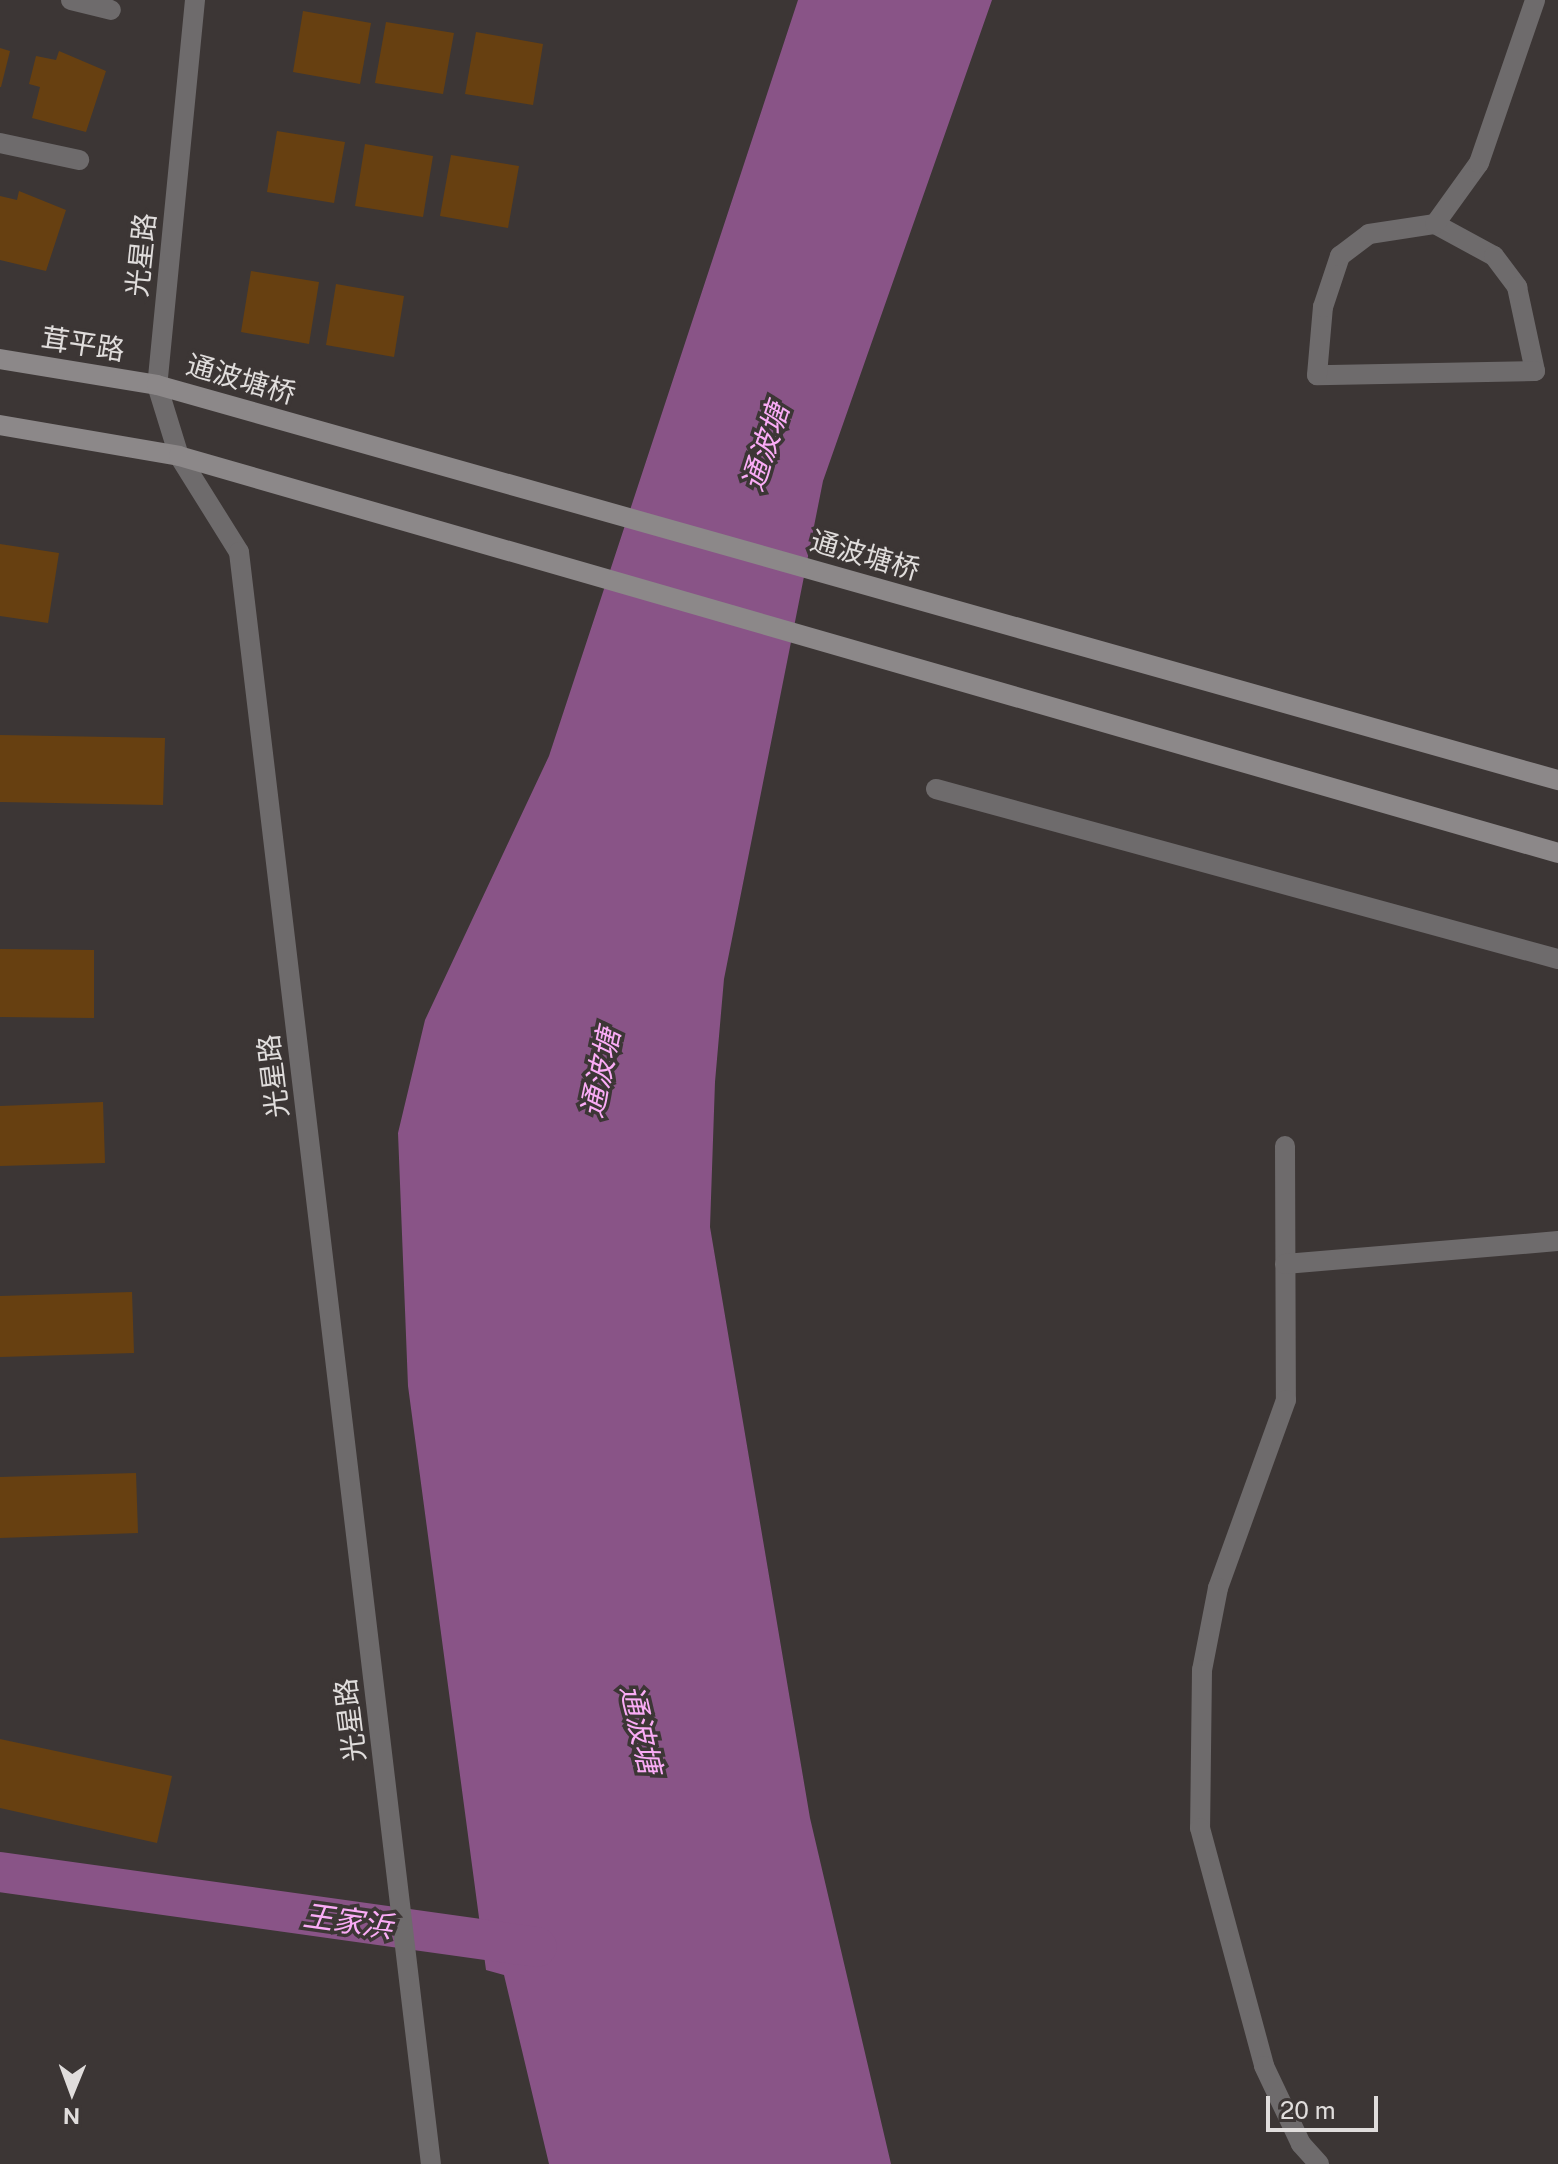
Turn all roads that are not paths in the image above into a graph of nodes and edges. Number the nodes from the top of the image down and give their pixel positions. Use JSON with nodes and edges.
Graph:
{"nodes":[{"id":1,"x":71,"y":0,"type":"edge"},
{"id":2,"x":195,"y":0,"type":"edge"},
{"id":3,"x":1535,"y":0,"type":"edge"},
{"id":4,"x":111,"y":10,"type":"dead end"},
{"id":5,"x":0,"y":143,"type":"edge"},
{"id":6,"x":79,"y":160,"type":"dead end"},
{"id":7,"x":1435,"y":224,"type":"junction"},
{"id":8,"x":0,"y":359,"type":"edge"},
{"id":9,"x":157,"y":385,"type":"junction"},
{"id":10,"x":0,"y":425,"type":"edge"},
{"id":11,"x":179,"y":456,"type":"junction"},
{"id":12,"x":1558,"y":780,"type":"edge"},
{"id":13,"x":936,"y":789,"type":"dead end"},
{"id":14,"x":1558,"y":853,"type":"edge"},
{"id":15,"x":1558,"y":959,"type":"edge"},
{"id":16,"x":1285,"y":1146,"type":"dead end"},
{"id":17,"x":1558,"y":1241,"type":"edge"},
{"id":18,"x":1285,"y":1264,"type":"junction"},
{"id":19,"x":431,"y":2164,"type":"edge"},
{"id":20,"x":1319,"y":2164,"type":"edge"}],
"edges":[{"from":1,"to":4,"type":"street"},
{"from":2,"to":9,"type":"street","name":"光星路"},
{"from":3,"to":7,"type":"street"},
{"from":5,"to":6,"type":"street"},
{"from":7,"to":7,"type":"street"},
{"from":8,"to":9,"type":"main road","name":"茸平路"},
{"from":9,"to":11,"type":"street","name":"光星路"},
{"from":9,"to":12,"type":"main road","name":"通波塘桥"},
{"from":10,"to":11,"type":"main road"},
{"from":11,"to":14,"type":"main road"},
{"from":11,"to":19,"type":"street","name":"光星路"},
{"from":13,"to":15,"type":"street"},
{"from":16,"to":18,"type":"street"},
{"from":17,"to":18,"type":"street"},
{"from":18,"to":20,"type":"street"}]}
